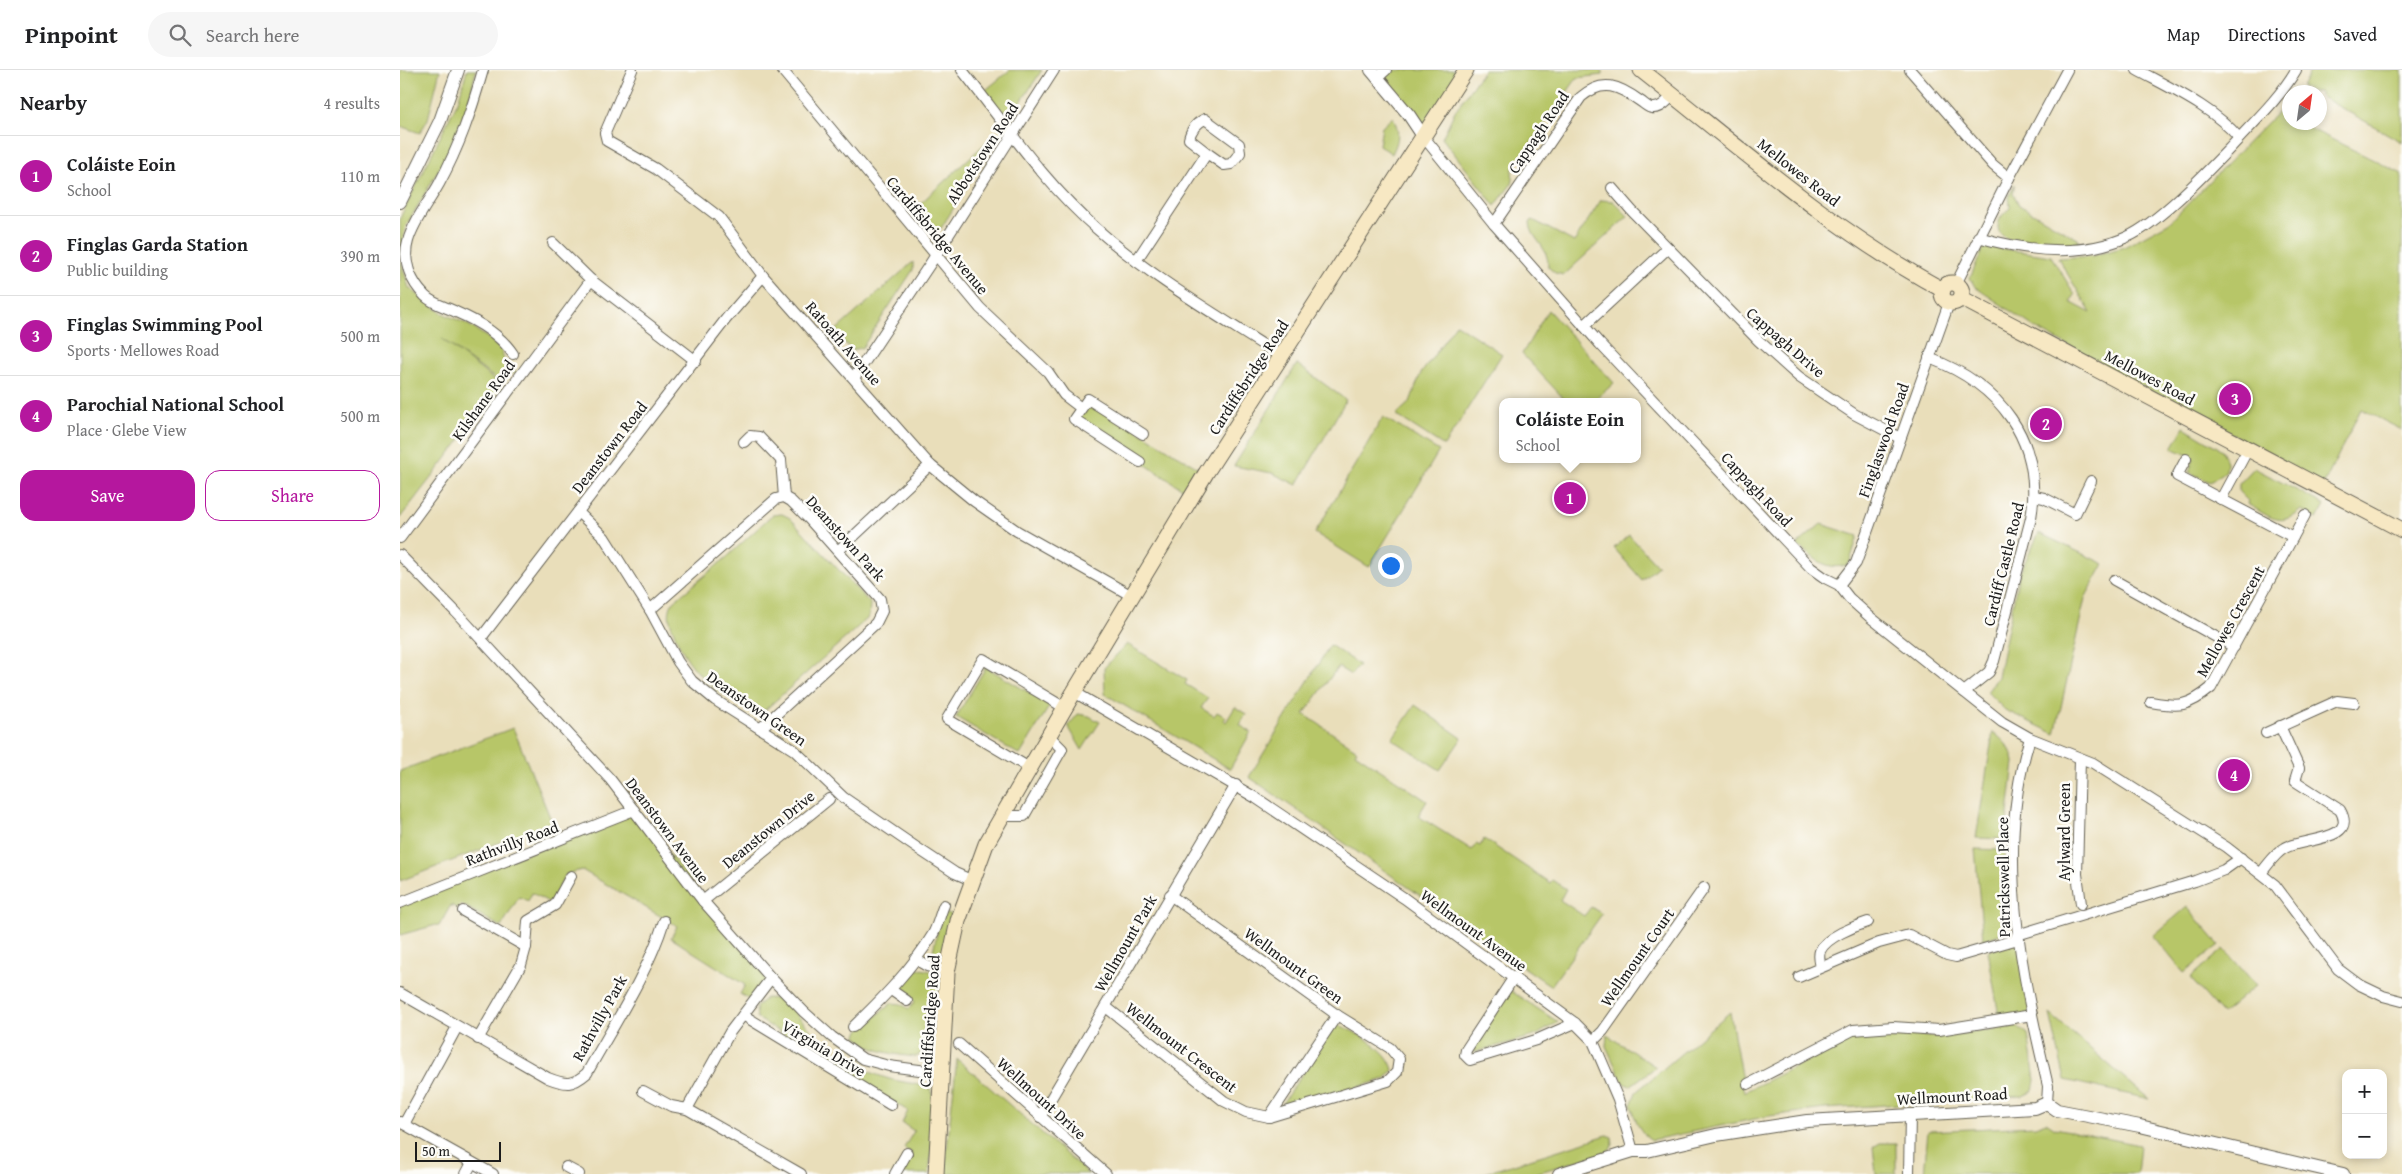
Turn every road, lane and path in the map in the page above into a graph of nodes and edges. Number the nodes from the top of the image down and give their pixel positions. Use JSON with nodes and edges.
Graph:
{"nodes":[{"id":1,"x":458,"y":70,"type":"edge"},
{"id":2,"x":484,"y":70,"type":"edge"},
{"id":3,"x":632,"y":70,"type":"edge"},
{"id":4,"x":782,"y":70,"type":"edge"},
{"id":5,"x":962,"y":70,"type":"edge"},
{"id":6,"x":1054,"y":70,"type":"edge"},
{"id":7,"x":1466,"y":70,"type":"edge"},
{"id":8,"x":1641,"y":70,"type":"edge"},
{"id":9,"x":1910,"y":70,"type":"edge"},
{"id":10,"x":2067,"y":70,"type":"edge"},
{"id":11,"x":2137,"y":70,"type":"edge"},
{"id":12,"x":2296,"y":70,"type":"edge"},
{"id":13,"x":1378,"y":73,"type":"edge"},
{"id":14,"x":1673,"y":95,"type":"junction"},
{"id":15,"x":1013,"y":133,"type":"junction"},
{"id":16,"x":1424,"y":136,"type":"junction"},
{"id":17,"x":2239,"y":138,"type":"junction"},
{"id":18,"x":1207,"y":153,"type":"junction"},
{"id":19,"x":2009,"y":178,"type":"junction"},
{"id":20,"x":1612,"y":188,"type":"dead end"},
{"id":21,"x":400,"y":202,"type":"edge"},
{"id":22,"x":1494,"y":224,"type":"junction"},
{"id":23,"x":1978,"y":237,"type":"junction"},
{"id":24,"x":554,"y":243,"type":"dead end"},
{"id":25,"x":1668,"y":248,"type":"junction"},
{"id":26,"x":935,"y":254,"type":"junction"},
{"id":27,"x":1136,"y":261,"type":"junction"},
{"id":28,"x":763,"y":276,"type":"junction"},
{"id":29,"x":591,"y":280,"type":"junction"},
{"id":30,"x":1952,"y":294,"type":"junction"},
{"id":31,"x":1584,"y":326,"type":"junction"},
{"id":32,"x":513,"y":354,"type":"dead end"},
{"id":33,"x":1282,"y":357,"type":"junction"},
{"id":34,"x":1929,"y":358,"type":"junction"},
{"id":35,"x":696,"y":360,"type":"junction"},
{"id":36,"x":854,"y":378,"type":"junction"},
{"id":37,"x":1081,"y":408,"type":"junction"},
{"id":38,"x":1143,"y":434,"type":"dead end"},
{"id":39,"x":1900,"y":438,"type":"junction"},
{"id":40,"x":744,"y":442,"type":"dead end"},
{"id":41,"x":2248,"y":449,"type":"junction"},
{"id":42,"x":2186,"y":459,"type":"dead end"},
{"id":43,"x":1140,"y":462,"type":"dead end"},
{"id":44,"x":930,"y":465,"type":"junction"},
{"id":45,"x":2092,"y":481,"type":"dead end"},
{"id":46,"x":2034,"y":496,"type":"junction"},
{"id":47,"x":784,"y":497,"type":"junction"},
{"id":48,"x":2220,"y":499,"type":"junction"},
{"id":49,"x":578,"y":512,"type":"junction"},
{"id":50,"x":2305,"y":515,"type":"dead end"},
{"id":51,"x":2402,"y":530,"type":"edge"},
{"id":52,"x":2293,"y":537,"type":"junction"},
{"id":53,"x":400,"y":538,"type":"edge"},
{"id":54,"x":838,"y":550,"type":"junction"},
{"id":55,"x":400,"y":555,"type":"edge"},
{"id":56,"x":2114,"y":580,"type":"dead end"},
{"id":57,"x":1839,"y":585,"type":"junction"},
{"id":58,"x":1132,"y":596,"type":"junction"},
{"id":59,"x":650,"y":610,"type":"junction"},
{"id":60,"x":481,"y":638,"type":"junction"},
{"id":61,"x":2234,"y":647,"type":"junction"},
{"id":62,"x":1074,"y":692,"type":"junction"},
{"id":63,"x":1964,"y":692,"type":"junction"},
{"id":64,"x":2151,"y":702,"type":"dead end"},
{"id":65,"x":2354,"y":702,"type":"dead end"},
{"id":66,"x":1065,"y":708,"type":"junction"},
{"id":67,"x":2280,"y":726,"type":"junction"},
{"id":68,"x":761,"y":728,"type":"junction"},
{"id":69,"x":2266,"y":733,"type":"dead end"},
{"id":70,"x":1049,"y":736,"type":"junction"},
{"id":71,"x":2030,"y":738,"type":"junction"},
{"id":72,"x":2080,"y":759,"type":"junction"},
{"id":73,"x":1031,"y":769,"type":"junction"},
{"id":74,"x":1236,"y":785,"type":"junction"},
{"id":75,"x":829,"y":799,"type":"dead end"},
{"id":76,"x":634,"y":810,"type":"junction"},
{"id":77,"x":1002,"y":816,"type":"junction"},
{"id":78,"x":2241,"y":858,"type":"junction"},
{"id":79,"x":2261,"y":873,"type":"junction"},
{"id":80,"x":571,"y":876,"type":"dead end"},
{"id":81,"x":971,"y":880,"type":"junction"},
{"id":82,"x":1704,"y":888,"type":"dead end"},
{"id":83,"x":1170,"y":895,"type":"junction"},
{"id":84,"x":703,"y":902,"type":"junction"},
{"id":85,"x":400,"y":903,"type":"edge"},
{"id":86,"x":2081,"y":904,"type":"dead end"},
{"id":87,"x":944,"y":905,"type":"dead end"},
{"id":88,"x":462,"y":911,"type":"dead end"},
{"id":89,"x":664,"y":921,"type":"dead end"},
{"id":90,"x":1868,"y":922,"type":"dead end"},
{"id":91,"x":2018,"y":937,"type":"junction"},
{"id":92,"x":526,"y":947,"type":"junction"},
{"id":93,"x":915,"y":959,"type":"junction"},
{"id":94,"x":1821,"y":967,"type":"junction"},
{"id":95,"x":947,"y":972,"type":"junction"},
{"id":96,"x":1514,"y":977,"type":"junction"},
{"id":97,"x":1799,"y":977,"type":"dead end"},
{"id":98,"x":771,"y":978,"type":"junction"},
{"id":99,"x":891,"y":990,"type":"junction"},
{"id":100,"x":400,"y":993,"type":"edge"},
{"id":101,"x":907,"y":1001,"type":"dead end"},
{"id":102,"x":2402,"y":1001,"type":"edge"},
{"id":103,"x":1106,"y":1007,"type":"junction"},
{"id":104,"x":743,"y":1015,"type":"junction"},
{"id":105,"x":1337,"y":1015,"type":"junction"},
{"id":106,"x":2032,"y":1015,"type":"junction"},
{"id":107,"x":1575,"y":1023,"type":"junction"},
{"id":108,"x":457,"y":1027,"type":"junction"},
{"id":109,"x":852,"y":1027,"type":"dead end"},
{"id":110,"x":478,"y":1039,"type":"junction"},
{"id":111,"x":1593,"y":1041,"type":"junction"},
{"id":112,"x":959,"y":1044,"type":"dead end"},
{"id":113,"x":1399,"y":1059,"type":"joint"},
{"id":114,"x":942,"y":1073,"type":"junction"},
{"id":115,"x":1748,"y":1084,"type":"dead end"},
{"id":116,"x":643,"y":1091,"type":"dead end"},
{"id":117,"x":2047,"y":1103,"type":"junction"},
{"id":118,"x":891,"y":1105,"type":"dead end"},
{"id":119,"x":687,"y":1109,"type":"junction"},
{"id":120,"x":1910,"y":1114,"type":"junction"},
{"id":121,"x":1040,"y":1116,"type":"junction"},
{"id":122,"x":1269,"y":1117,"type":"junction"},
{"id":123,"x":402,"y":1123,"type":"edge"},
{"id":124,"x":1633,"y":1151,"type":"junction"},
{"id":125,"x":907,"y":1153,"type":"dead end"},
{"id":126,"x":472,"y":1163,"type":"junction"},
{"id":127,"x":566,"y":1167,"type":"dead end"},
{"id":128,"x":466,"y":1174,"type":"edge"},
{"id":129,"x":493,"y":1174,"type":"edge"},
{"id":130,"x":579,"y":1174,"type":"edge"},
{"id":131,"x":801,"y":1174,"type":"edge"},
{"id":132,"x":895,"y":1174,"type":"edge"},
{"id":133,"x":936,"y":1174,"type":"edge"},
{"id":134,"x":1106,"y":1174,"type":"edge"},
{"id":135,"x":1559,"y":1174,"type":"edge"},
{"id":136,"x":1909,"y":1174,"type":"edge"},
{"id":137,"x":2343,"y":1174,"type":"edge"}],
"edges":[{"from":1,"to":21,"type":"street"},
{"from":2,"to":32,"type":"street"},
{"from":3,"to":28,"type":"street","name":"Ratoath Avenue"},
{"from":4,"to":26,"type":"street","name":"Cardiffsbridge Avenue"},
{"from":5,"to":15,"type":"street"},
{"from":6,"to":15,"type":"street","name":"Abbotstown Road"},
{"from":7,"to":16,"type":"main road","name":"Cardiffsbridge Road"},
{"from":8,"to":14,"type":"main road","name":"Mellowes Road"},
{"from":9,"to":19,"type":"street"},
{"from":10,"to":19,"type":"street","name":"Finglaswood Road"},
{"from":11,"to":17,"type":"street"},
{"from":12,"to":17,"type":"street"},
{"from":13,"to":16,"type":"street","name":"Cappagh Road"},
{"from":14,"to":22,"type":"street","name":"Cappagh Road"},
{"from":14,"to":30,"type":"main road","name":"Mellowes Road"},
{"from":15,"to":26,"type":"street","name":"Abbotstown Road"},
{"from":15,"to":27,"type":"street"},
{"from":16,"to":22,"type":"street","name":"Cappagh Road"},
{"from":16,"to":33,"type":"main road","name":"Cardiffsbridge Road"},
{"from":17,"to":23,"type":"street"},
{"from":18,"to":18,"type":"street"},
{"from":18,"to":27,"type":"street"},
{"from":19,"to":23,"type":"street","name":"Finglaswood Road"},
{"from":20,"to":25,"type":"street","name":"Cappagh Drive"},
{"from":22,"to":31,"type":"street","name":"Cappagh Road"},
{"from":23,"to":30,"type":"street","name":"Finglaswood Road"},
{"from":24,"to":29,"type":"street"},
{"from":25,"to":31,"type":"street"},
{"from":25,"to":39,"type":"street","name":"Cappagh Drive"},
{"from":26,"to":36,"type":"street","name":"Abbotstown Road"},
{"from":26,"to":37,"type":"street","name":"Cardiffsbridge Avenue"},
{"from":27,"to":33,"type":"street"},
{"from":28,"to":35,"type":"street","name":"Deanstown Road"},
{"from":28,"to":36,"type":"street","name":"Ratoath Avenue"},
{"from":29,"to":35,"type":"street"},
{"from":29,"to":53,"type":"street","name":"Kilshane Road"},
{"from":30,"to":34,"type":"street","name":"Finglaswood Road"},
{"from":30,"to":41,"type":"main road","name":"Mellowes Road"},
{"from":31,"to":57,"type":"street","name":"Cappagh Road"},
{"from":33,"to":58,"type":"main road","name":"Cardiffsbridge Road"},
{"from":34,"to":39,"type":"street","name":"Finglaswood Road"},
{"from":34,"to":46,"type":"street","name":"Cardiff Castle Road"},
{"from":35,"to":49,"type":"street","name":"Deanstown Road"},
{"from":36,"to":44,"type":"street","name":"Ratoath Avenue"},
{"from":37,"to":38,"type":"street"},
{"from":37,"to":43,"type":"street"},
{"from":39,"to":57,"type":"street","name":"Finglaswood Road"},
{"from":40,"to":47,"type":"street"},
{"from":41,"to":48,"type":"street"},
{"from":41,"to":51,"type":"main road","name":"Mellowes Road"},
{"from":42,"to":48,"type":"street"},
{"from":44,"to":54,"type":"street"},
{"from":44,"to":58,"type":"street","name":"Ratoath Avenue"},
{"from":45,"to":46,"type":"street"},
{"from":46,"to":63,"type":"street","name":"Cardiff Castle Road"},
{"from":47,"to":54,"type":"street","name":"Deanstown Park"},
{"from":47,"to":59,"type":"street","name":"Deanstown Park"},
{"from":48,"to":52,"type":"street"},
{"from":49,"to":59,"type":"street","name":"Deanstown Green"},
{"from":49,"to":60,"type":"street","name":"Deanstown Road"},
{"from":50,"to":52,"type":"street","name":"Mellowes Crescent"},
{"from":52,"to":61,"type":"street","name":"Mellowes Crescent"},
{"from":54,"to":68,"type":"street","name":"Deanstown Park"},
{"from":55,"to":60,"type":"street","name":"Deanstown Avenue"},
{"from":56,"to":61,"type":"street"},
{"from":57,"to":63,"type":"street","name":"Cappagh Road"},
{"from":58,"to":62,"type":"main road","name":"Cardiffsbridge Road"},
{"from":59,"to":68,"type":"street","name":"Deanstown Green"},
{"from":60,"to":76,"type":"street","name":"Deanstown Avenue"},
{"from":61,"to":64,"type":"street","name":"Mellowes Crescent"},
{"from":62,"to":66,"type":"main road","name":"Cardiffsbridge Road"},
{"from":62,"to":74,"type":"street","name":"Wellmount Avenue"},
{"from":63,"to":71,"type":"street","name":"Cappagh Road"},
{"from":65,"to":67,"type":"street"},
{"from":66,"to":70,"type":"main road","name":"Cardiffsbridge Road"},
{"from":66,"to":73,"type":"street"},
{"from":67,"to":69,"type":"street"},
{"from":67,"to":79,"type":"street"},
{"from":68,"to":81,"type":"street","name":"Deanstown Green"},
{"from":70,"to":73,"type":"main road","name":"Cardiffsbridge Road"},
{"from":70,"to":77,"type":"street"},
{"from":71,"to":72,"type":"street","name":"Cappagh Road"},
{"from":71,"to":91,"type":"street","name":"Patrickswell Place"},
{"from":72,"to":78,"type":"street","name":"Cappagh Road"},
{"from":72,"to":86,"type":"street","name":"Aylward Green"},
{"from":73,"to":77,"type":"main road","name":"Cardiffsbridge Road"},
{"from":74,"to":83,"type":"street","name":"Wellmount Park"},
{"from":74,"to":96,"type":"street","name":"Wellmount Avenue"},
{"from":75,"to":84,"type":"street","name":"Deanstown Drive"},
{"from":76,"to":84,"type":"street","name":"Deanstown Avenue"},
{"from":76,"to":85,"type":"street","name":"Rathvilly Road"},
{"from":77,"to":81,"type":"main road","name":"Cardiffsbridge Road"},
{"from":78,"to":79,"type":"street","name":"Cappagh Road"},
{"from":78,"to":91,"type":"street"},
{"from":79,"to":102,"type":"street","name":"Cappagh Road"},
{"from":80,"to":92,"type":"street"},
{"from":81,"to":95,"type":"main road","name":"Cardiffsbridge Road"},
{"from":82,"to":111,"type":"street","name":"Wellmount Court"},
{"from":83,"to":103,"type":"street","name":"Wellmount Park"},
{"from":83,"to":105,"type":"street","name":"Wellmount Green"},
{"from":84,"to":98,"type":"street","name":"Deanstown Avenue"},
{"from":87,"to":93,"type":"street"},
{"from":88,"to":92,"type":"street"},
{"from":89,"to":110,"type":"street","name":"Rathvilly Park"},
{"from":90,"to":94,"type":"street"},
{"from":91,"to":94,"type":"street"},
{"from":91,"to":106,"type":"street","name":"Patrickswell Place"},
{"from":92,"to":110,"type":"street"},
{"from":93,"to":95,"type":"street"},
{"from":93,"to":99,"type":"street"},
{"from":94,"to":97,"type":"street"},
{"from":95,"to":114,"type":"main road","name":"Cardiffsbridge Road"},
{"from":96,"to":107,"type":"street","name":"Wellmount Avenue"},
{"from":96,"to":107,"type":"street"},
{"from":98,"to":104,"type":"street"},
{"from":98,"to":114,"type":"street","name":"Deanstown Avenue"},
{"from":99,"to":101,"type":"street"},
{"from":99,"to":109,"type":"street"},
{"from":100,"to":108,"type":"street","name":"Rathvilly Park"},
{"from":103,"to":121,"type":"street","name":"Wellmount Park"},
{"from":103,"to":122,"type":"street","name":"Wellmount Crescent"},
{"from":104,"to":118,"type":"street","name":"Virginia Drive"},
{"from":104,"to":119,"type":"street"},
{"from":105,"to":113,"type":"street","name":"Wellmount Green"},
{"from":105,"to":122,"type":"street"},
{"from":106,"to":115,"type":"street"},
{"from":106,"to":117,"type":"street","name":"Patrickswell Place"},
{"from":107,"to":111,"type":"street","name":"Wellmount Avenue"},
{"from":108,"to":110,"type":"street","name":"Rathvilly Park"},
{"from":108,"to":123,"type":"street"},
{"from":111,"to":124,"type":"street","name":"Wellmount Avenue"},
{"from":112,"to":121,"type":"street","name":"Wellmount Drive"},
{"from":113,"to":122,"type":"street","name":"Wellmount Crescent"},
{"from":114,"to":133,"type":"main road","name":"Cardiffsbridge Road"},
{"from":116,"to":119,"type":"street"},
{"from":117,"to":120,"type":"street","name":"Wellmount Road"},
{"from":117,"to":137,"type":"street"},
{"from":119,"to":131,"type":"street"},
{"from":120,"to":124,"type":"street","name":"Wellmount Road"},
{"from":120,"to":136,"type":"street"},
{"from":121,"to":134,"type":"street","name":"Wellmount Drive"},
{"from":123,"to":126,"type":"street"},
{"from":124,"to":135,"type":"street","name":"Wellmount Road"},
{"from":125,"to":132,"type":"street"},
{"from":126,"to":128,"type":"street"},
{"from":126,"to":129,"type":"street"},
{"from":127,"to":130,"type":"street"}]}
